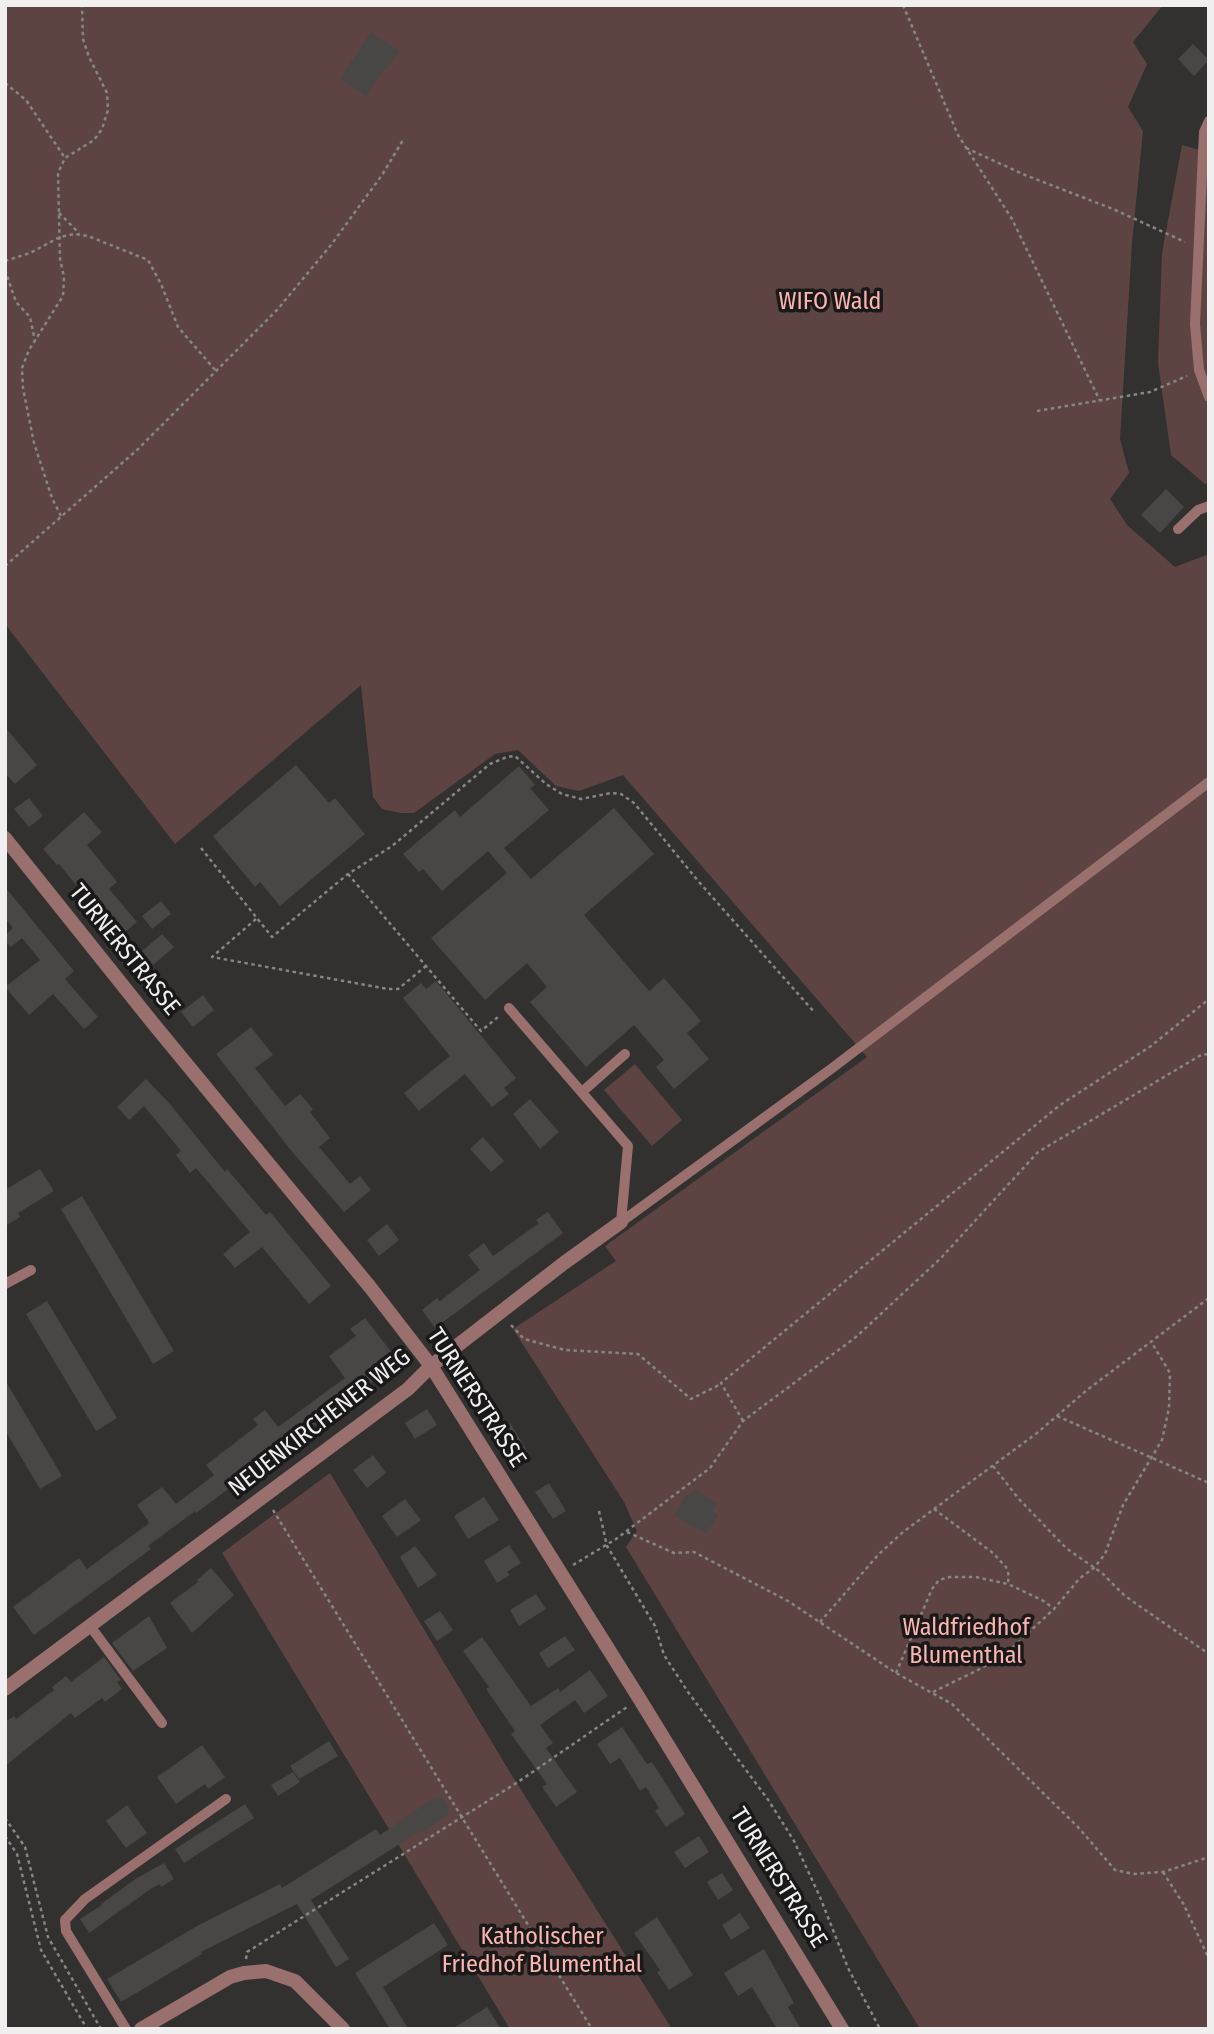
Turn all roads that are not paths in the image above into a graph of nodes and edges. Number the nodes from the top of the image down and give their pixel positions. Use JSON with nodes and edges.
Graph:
{"nodes":[{"id":1,"x":1209,"y":121,"type":"edge"},
{"id":2,"x":1209,"y":397,"type":"edge"},
{"id":3,"x":1209,"y":506,"type":"edge"},
{"id":4,"x":1178,"y":529,"type":"dead end"},
{"id":5,"x":1209,"y":782,"type":"edge"},
{"id":6,"x":5,"y":838,"type":"edge"},
{"id":7,"x":509,"y":1007,"type":"road end"},
{"id":8,"x":625,"y":1054,"type":"dead end"},
{"id":9,"x":582,"y":1092,"type":"junction"},
{"id":10,"x":621,"y":1222,"type":"junction"},
{"id":11,"x":32,"y":1270,"type":"dead end"},
{"id":12,"x":5,"y":1284,"type":"edge"},
{"id":13,"x":431,"y":1366,"type":"junction"},
{"id":14,"x":90,"y":1626,"type":"junction"},
{"id":15,"x":5,"y":1689,"type":"edge"},
{"id":16,"x":162,"y":1723,"type":"dead end"},
{"id":17,"x":226,"y":1799,"type":"dead end"},
{"id":18,"x":126,"y":2029,"type":"edge"},
{"id":19,"x":141,"y":2029,"type":"edge"},
{"id":20,"x":343,"y":2029,"type":"edge"},
{"id":21,"x":842,"y":2029,"type":"edge"}],
"edges":[{"from":1,"to":2,"type":"lane"},
{"from":3,"to":4,"type":"lane"},
{"from":5,"to":10,"type":"lane","name":"NEUENKIRCHENER WEG"},
{"from":6,"to":13,"type":"street","name":"TURNERSTRASSE"},
{"from":7,"to":9,"type":"lane"},
{"from":8,"to":9,"type":"lane"},
{"from":9,"to":10,"type":"lane"},
{"from":10,"to":13,"type":"street","name":"NEUENKIRCHENER WEG"},
{"from":11,"to":12,"type":"lane"},
{"from":13,"to":14,"type":"street","name":"NEUENKIRCHENER WEG"},
{"from":13,"to":21,"type":"street","name":"TURNERSTRASSE"},
{"from":14,"to":15,"type":"street","name":"NEUENKIRCHENER WEG"},
{"from":14,"to":16,"type":"lane"},
{"from":17,"to":18,"type":"lane"},
{"from":19,"to":20,"type":"street"}]}
